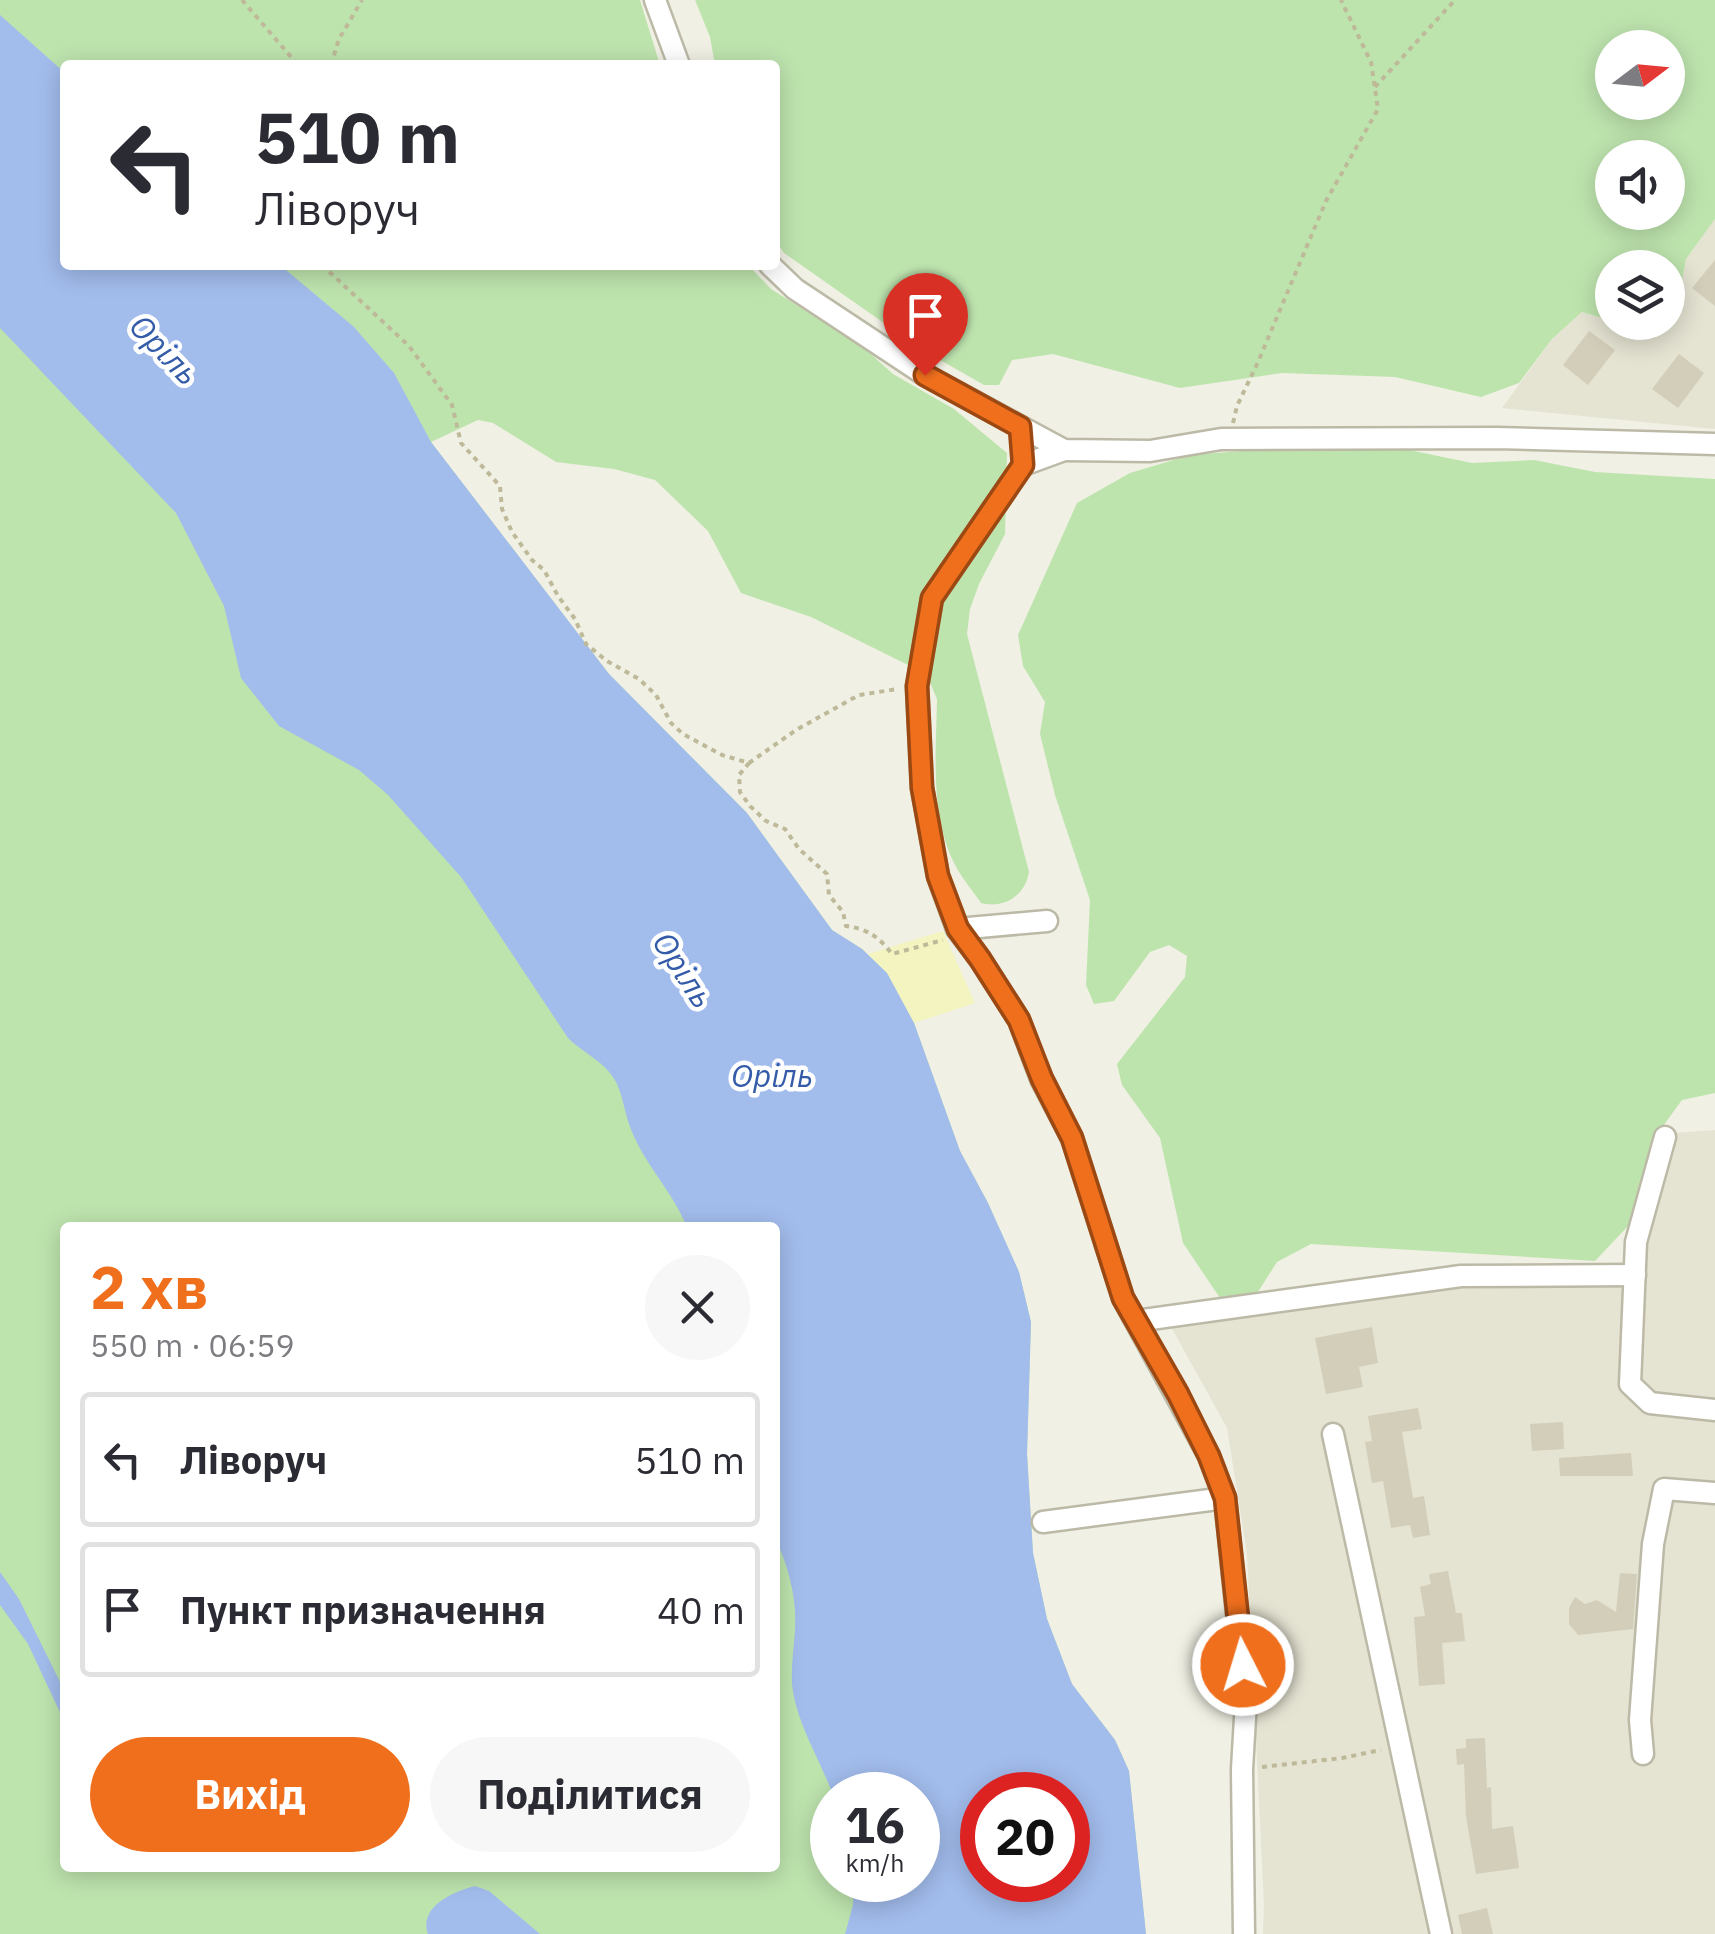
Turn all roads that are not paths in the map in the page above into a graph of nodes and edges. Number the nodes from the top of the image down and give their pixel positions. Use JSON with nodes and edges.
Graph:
{"nodes":[{"id":1,"x":654,"y":0,"type":"edge"},
{"id":2,"x":677,"y":60,"type":"edge"},
{"id":3,"x":775,"y":270,"type":"edge"},
{"id":4,"x":1020,"y":427,"type":"junction"},
{"id":5,"x":1715,"y":444,"type":"edge"},
{"id":6,"x":1064,"y":450,"type":"junction"},
{"id":7,"x":1023,"y":465,"type":"junction"},
{"id":8,"x":1047,"y":921,"type":"dead end"},
{"id":9,"x":960,"y":932,"type":"junction"},
{"id":10,"x":1665,"y":1137,"type":"dead end"},
{"id":11,"x":1635,"y":1275,"type":"junction"},
{"id":12,"x":1136,"y":1321,"type":"junction"},
{"id":13,"x":1715,"y":1410,"type":"edge"},
{"id":14,"x":1333,"y":1434,"type":"dead end"},
{"id":15,"x":1715,"y":1493,"type":"edge"},
{"id":16,"x":1225,"y":1498,"type":"junction"},
{"id":17,"x":1044,"y":1522,"type":"dead end"},
{"id":18,"x":1643,"y":1754,"type":"dead end"},
{"id":19,"x":1244,"y":1934,"type":"edge"},
{"id":20,"x":1440,"y":1934,"type":"edge"}],
"edges":[{"from":1,"to":2,"type":"street"},
{"from":3,"to":4,"type":"street"},
{"from":4,"to":6,"type":"street"},
{"from":4,"to":7,"type":"street"},
{"from":5,"to":6,"type":"street"},
{"from":6,"to":7,"type":"street"},
{"from":7,"to":9,"type":"street"},
{"from":8,"to":9,"type":"street"},
{"from":9,"to":12,"type":"street"},
{"from":10,"to":11,"type":"street"},
{"from":11,"to":12,"type":"street"},
{"from":11,"to":13,"type":"street"},
{"from":12,"to":16,"type":"street"},
{"from":14,"to":20,"type":"street"},
{"from":15,"to":18,"type":"street"},
{"from":16,"to":17,"type":"street"},
{"from":16,"to":19,"type":"street"}]}
